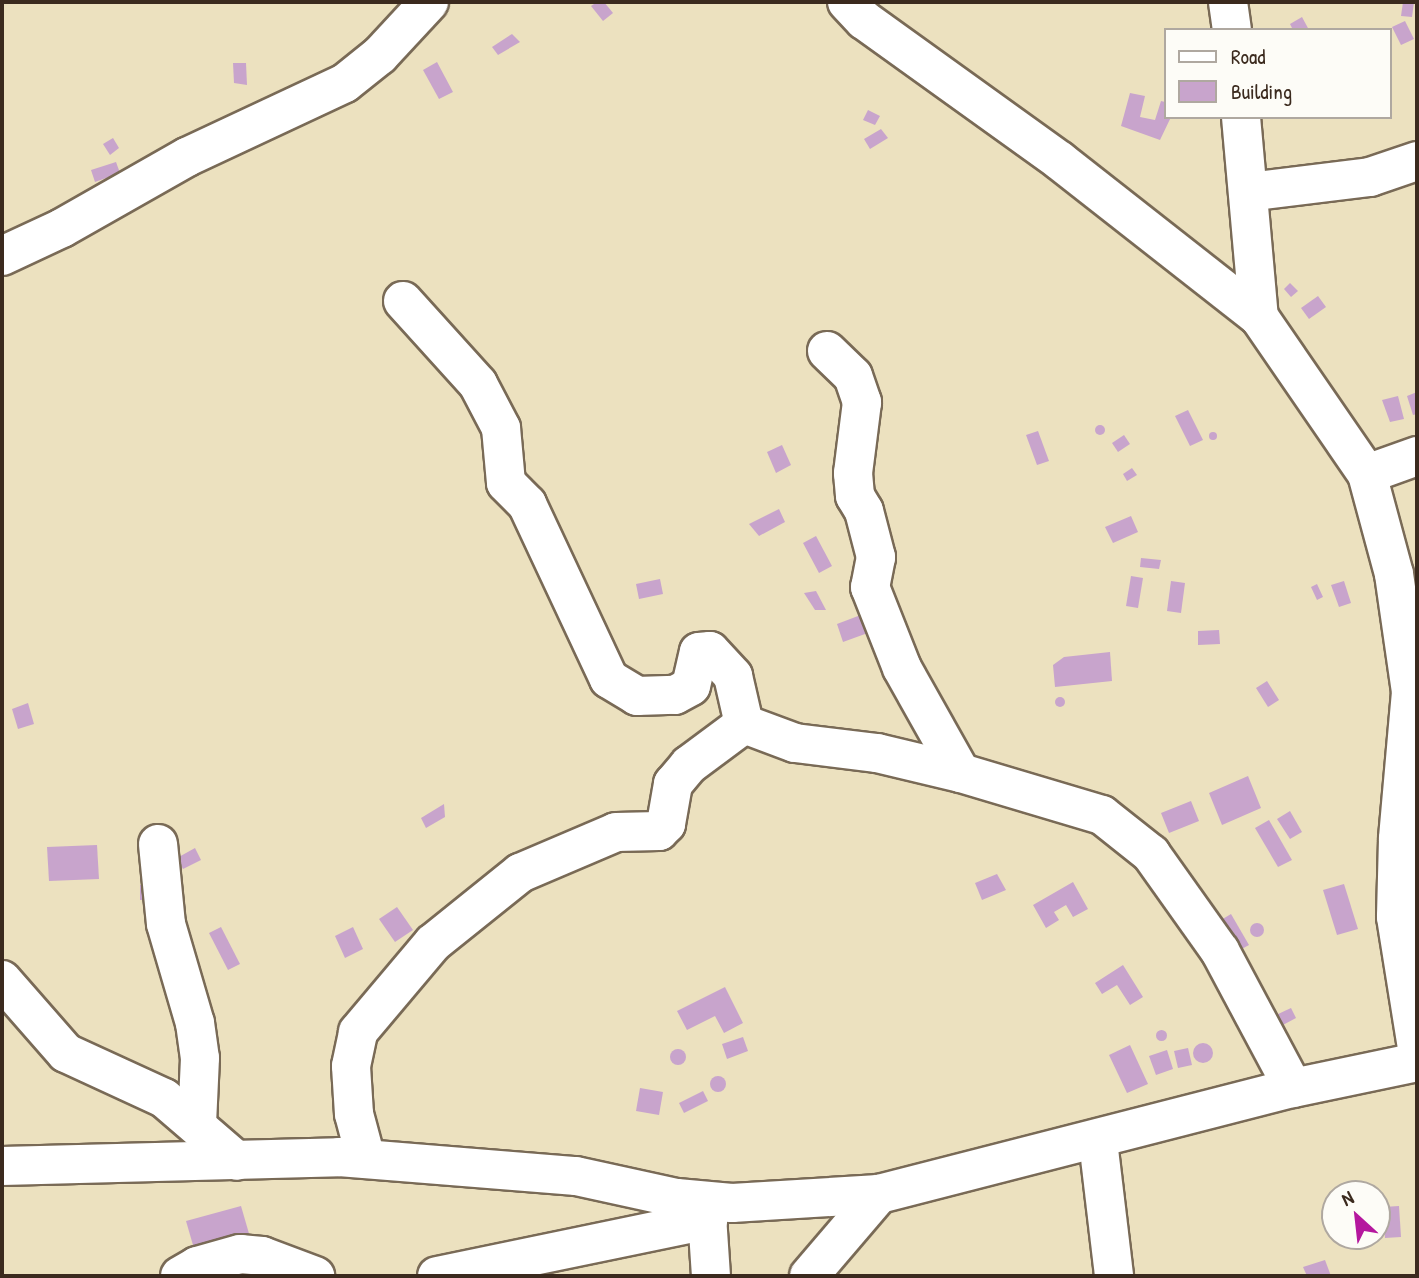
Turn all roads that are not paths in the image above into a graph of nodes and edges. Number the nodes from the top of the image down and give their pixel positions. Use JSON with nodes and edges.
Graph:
{"nodes":[{"id":1,"x":429,"y":2,"type":"edge"},
{"id":2,"x":847,"y":2,"type":"edge"},
{"id":3,"x":1228,"y":2,"type":"edge"},
{"id":4,"x":1232,"y":28,"type":"edge"},
{"id":5,"x":1241,"y":119,"type":"edge"},
{"id":6,"x":1417,"y":161,"type":"edge"},
{"id":7,"x":1248,"y":192,"type":"junction"},
{"id":8,"x":2,"y":256,"type":"edge"},
{"id":9,"x":402,"y":300,"type":"dead end"},
{"id":10,"x":1259,"y":317,"type":"junction"},
{"id":11,"x":827,"y":351,"type":"dead end"},
{"id":12,"x":1417,"y":456,"type":"edge"},
{"id":13,"x":1367,"y":474,"type":"junction"},
{"id":14,"x":1414,"y":693,"type":"edge"},
{"id":15,"x":744,"y":724,"type":"junction"},
{"id":16,"x":961,"y":773,"type":"junction"},
{"id":17,"x":158,"y":844,"type":"dead end"},
{"id":18,"x":2,"y":980,"type":"edge"},
{"id":19,"x":1417,"y":1048,"type":"edge"},
{"id":20,"x":1417,"y":1062,"type":"edge"},
{"id":21,"x":1293,"y":1088,"type":"junction"},
{"id":22,"x":197,"y":1124,"type":"junction"},
{"id":23,"x":1098,"y":1141,"type":"junction"},
{"id":24,"x":366,"y":1159,"type":"junction"},
{"id":25,"x":237,"y":1161,"type":"junction"},
{"id":26,"x":2,"y":1166,"type":"edge"},
{"id":27,"x":879,"y":1194,"type":"junction"},
{"id":28,"x":707,"y":1211,"type":"junction"},
{"id":29,"x":180,"y":1276,"type":"edge"},
{"id":30,"x":315,"y":1276,"type":"edge"},
{"id":31,"x":437,"y":1276,"type":"edge"},
{"id":32,"x":711,"y":1276,"type":"edge"},
{"id":33,"x":809,"y":1276,"type":"edge"},
{"id":34,"x":1114,"y":1276,"type":"edge"}],
"edges":[{"from":1,"to":8,"type":"street"},
{"from":2,"to":10,"type":"street"},
{"from":3,"to":4,"type":"street"},
{"from":5,"to":7,"type":"street"},
{"from":6,"to":7,"type":"street"},
{"from":7,"to":10,"type":"street"},
{"from":9,"to":15,"type":"street"},
{"from":10,"to":13,"type":"street"},
{"from":11,"to":16,"type":"street"},
{"from":12,"to":13,"type":"street"},
{"from":13,"to":14,"type":"street"},
{"from":14,"to":19,"type":"street"},
{"from":15,"to":16,"type":"street"},
{"from":15,"to":24,"type":"street"},
{"from":16,"to":21,"type":"street"},
{"from":17,"to":22,"type":"street"},
{"from":18,"to":22,"type":"street"},
{"from":20,"to":21,"type":"street"},
{"from":21,"to":23,"type":"street"},
{"from":22,"to":25,"type":"street"},
{"from":23,"to":27,"type":"street"},
{"from":23,"to":34,"type":"street"},
{"from":24,"to":25,"type":"street"},
{"from":24,"to":28,"type":"street"},
{"from":25,"to":26,"type":"street"},
{"from":27,"to":28,"type":"street"},
{"from":27,"to":33,"type":"street"},
{"from":28,"to":31,"type":"street"},
{"from":28,"to":32,"type":"street"},
{"from":29,"to":30,"type":"street"}]}
